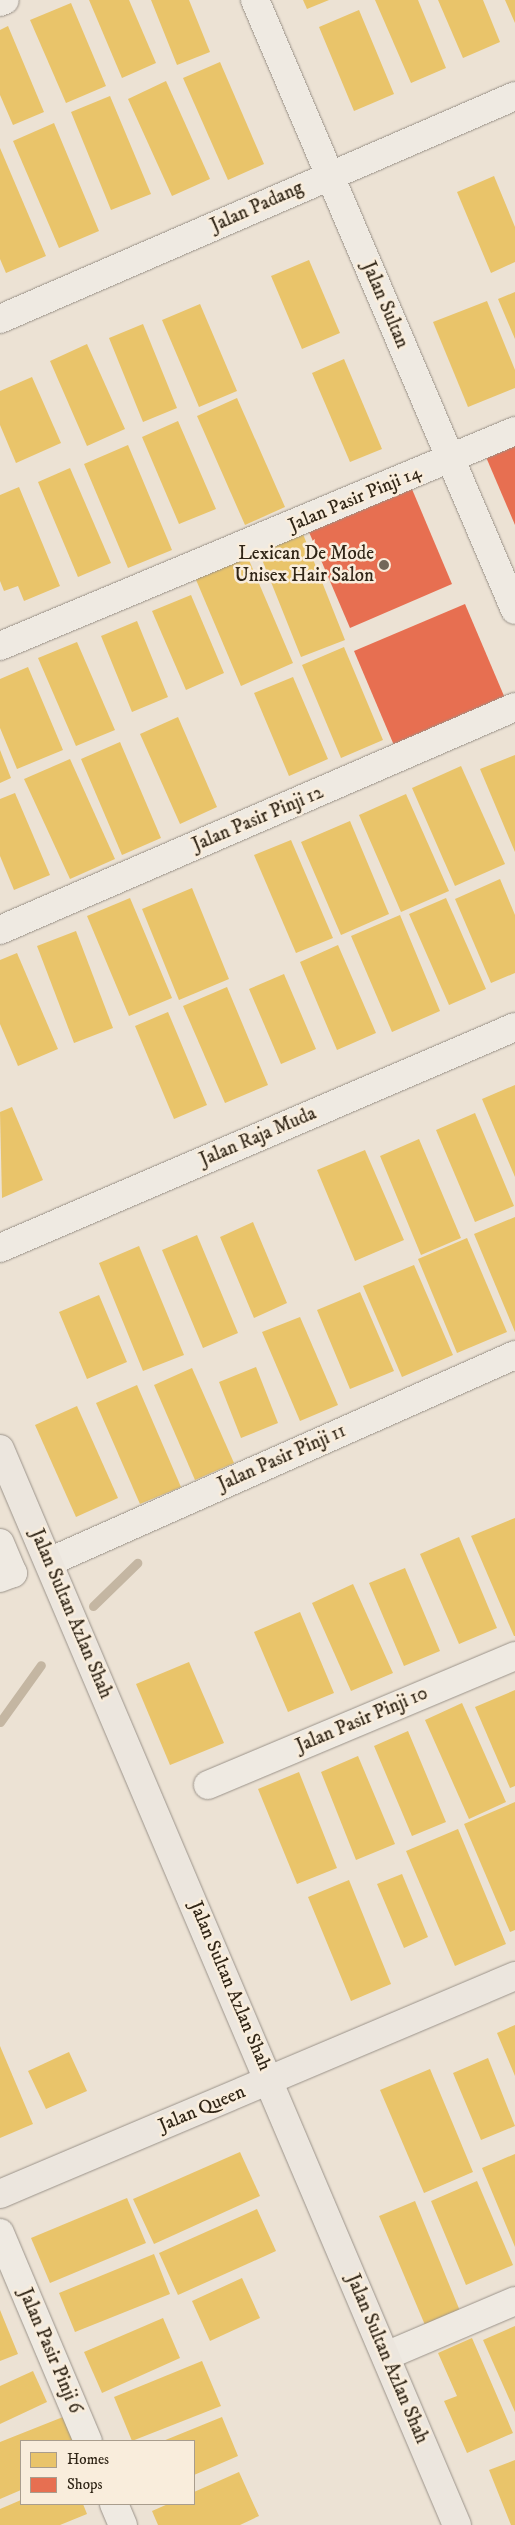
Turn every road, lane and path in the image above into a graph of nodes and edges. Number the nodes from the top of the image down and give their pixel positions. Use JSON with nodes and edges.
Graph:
{"nodes":[{"id":1,"x":5,"y":0,"type":"edge"},
{"id":2,"x":254,"y":0,"type":"edge"},
{"id":3,"x":0,"y":2,"type":"edge"},
{"id":4,"x":515,"y":96,"type":"edge"},
{"id":5,"x":330,"y":176,"type":"junction"},
{"id":6,"x":0,"y":319,"type":"edge"},
{"id":7,"x":515,"y":431,"type":"edge"},
{"id":8,"x":451,"y":459,"type":"junction"},
{"id":9,"x":515,"y":610,"type":"edge"},
{"id":10,"x":0,"y":646,"type":"edge"},
{"id":11,"x":515,"y":707,"type":"edge"},
{"id":12,"x":0,"y":930,"type":"edge"},
{"id":13,"x":515,"y":1027,"type":"edge"},
{"id":14,"x":0,"y":1248,"type":"edge"},
{"id":15,"x":515,"y":1355,"type":"edge"},
{"id":16,"x":0,"y":1449,"type":"edge"},
{"id":17,"x":0,"y":1542,"type":"edge"},
{"id":18,"x":49,"y":1562,"type":"junction"},
{"id":19,"x":0,"y":1578,"type":"edge"},
{"id":20,"x":515,"y":1656,"type":"edge"},
{"id":21,"x":208,"y":1785,"type":"dead end"},
{"id":22,"x":515,"y":1976,"type":"edge"},
{"id":23,"x":270,"y":2080,"type":"junction"},
{"id":24,"x":0,"y":2194,"type":"edge"},
{"id":25,"x":0,"y":2233,"type":"edge"},
{"id":26,"x":515,"y":2301,"type":"edge"},
{"id":27,"x":386,"y":2356,"type":"junction"},
{"id":28,"x":88,"y":2440,"type":"edge"},
{"id":29,"x":114,"y":2505,"type":"edge"},
{"id":30,"x":123,"y":2525,"type":"edge"},
{"id":31,"x":457,"y":2525,"type":"edge"}],
"edges":[{"from":1,"to":3,"type":"street"},
{"from":2,"to":5,"type":"street","name":"Jalan Sultan"},
{"from":4,"to":5,"type":"street","name":"Jalan Padang"},
{"from":5,"to":6,"type":"street","name":"Jalan Padang"},
{"from":5,"to":8,"type":"street","name":"Jalan Sultan"},
{"from":7,"to":8,"type":"street","name":"Jalan Pasir Pinji 14"},
{"from":8,"to":9,"type":"street","name":"Jalan Sultan"},
{"from":8,"to":10,"type":"street","name":"Jalan Pasir Pinji 14"},
{"from":11,"to":12,"type":"street","name":"Jalan Pasir Pinji 12"},
{"from":13,"to":14,"type":"street","name":"Jalan Raja Muda"},
{"from":15,"to":18,"type":"street","name":"Jalan Pasir Pinji 11"},
{"from":16,"to":18,"type":"main road","name":"Jalan Sultan Azlan Shah"},
{"from":17,"to":19,"type":"street"},
{"from":18,"to":23,"type":"main road","name":"Jalan Sultan Azlan Shah"},
{"from":20,"to":21,"type":"street","name":"Jalan Pasir Pinji 10"},
{"from":22,"to":23,"type":"main road","name":"Jalan Queen"},
{"from":23,"to":24,"type":"main road","name":"Jalan Queen"},
{"from":23,"to":27,"type":"main road","name":"Jalan Sultan Azlan Shah"},
{"from":25,"to":28,"type":"street","name":"Jalan Pasir Pinji 6"},
{"from":26,"to":27,"type":"street"},
{"from":27,"to":31,"type":"main road","name":"Jalan Sultan Azlan Shah"},
{"from":29,"to":30,"type":"street"}]}
